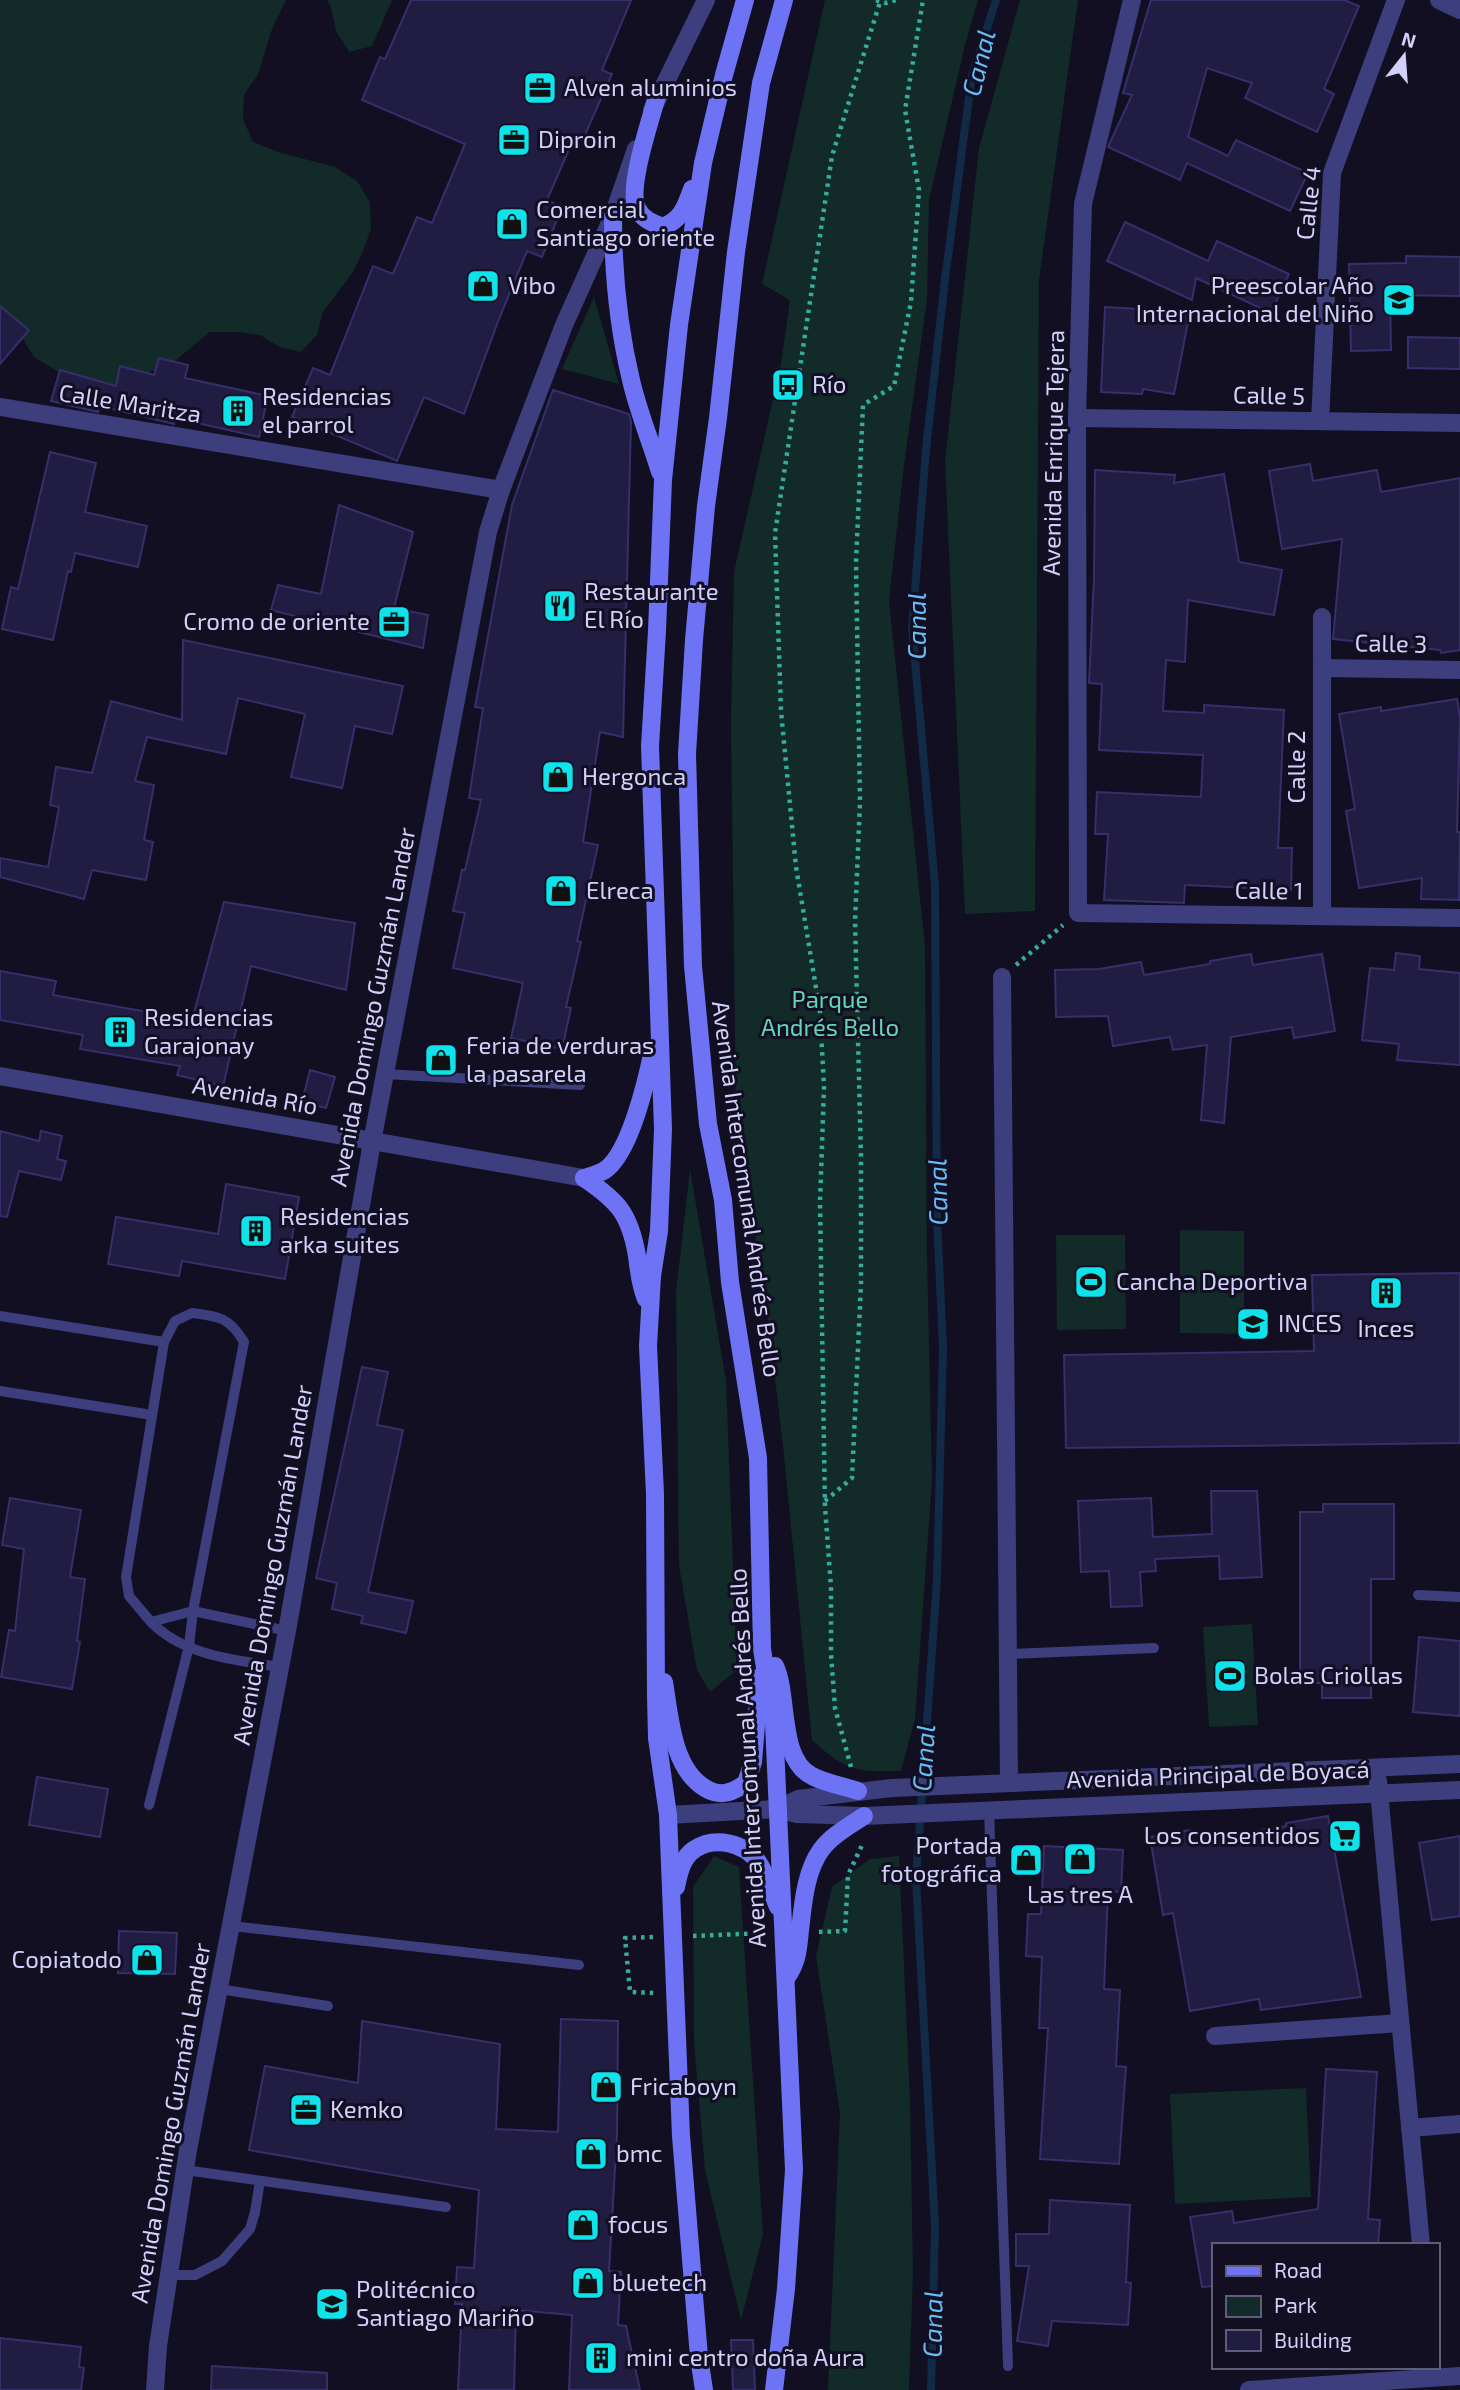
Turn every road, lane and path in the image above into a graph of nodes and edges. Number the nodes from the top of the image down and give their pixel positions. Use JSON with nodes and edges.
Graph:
{"nodes":[{"id":1,"x":706,"y":0,"type":"edge"},
{"id":2,"x":745,"y":0,"type":"edge"},
{"id":3,"x":784,"y":0,"type":"edge"},
{"id":4,"x":896,"y":0,"type":"edge"},
{"id":5,"x":923,"y":0,"type":"edge"},
{"id":6,"x":1132,"y":0,"type":"edge"},
{"id":7,"x":1396,"y":0,"type":"edge"},
{"id":8,"x":1439,"y":0,"type":"edge"},
{"id":9,"x":878,"y":1,"type":"edge"},
{"id":10,"x":1460,"y":10,"type":"edge"},
{"id":11,"x":657,"y":96,"type":"junction"},
{"id":12,"x":703,"y":163,"type":"junction"},
{"id":13,"x":614,"y":216,"type":"junction"},
{"id":14,"x":0,"y":407,"type":"edge"},
{"id":15,"x":1077,"y":418,"type":"junction"},
{"id":16,"x":1320,"y":421,"type":"junction"},
{"id":17,"x":1460,"y":423,"type":"edge"},
{"id":18,"x":663,"y":480,"type":"junction"},
{"id":19,"x":501,"y":490,"type":"junction"},
{"id":20,"x":1322,"y":617,"type":"dead end"},
{"id":21,"x":1322,"y":668,"type":"junction"},
{"id":22,"x":1460,"y":670,"type":"edge"},
{"id":23,"x":1078,"y":913,"type":"junction"},
{"id":24,"x":1322,"y":916,"type":"junction"},
{"id":25,"x":1460,"y":918,"type":"edge"},
{"id":26,"x":1002,"y":977,"type":"joint"},
{"id":27,"x":659,"y":1026,"type":"junction"},
{"id":28,"x":385,"y":1074,"type":"junction"},
{"id":29,"x":0,"y":1076,"type":"edge"},
{"id":30,"x":580,"y":1086,"type":"dead end"},
{"id":31,"x":372,"y":1142,"type":"junction"},
{"id":32,"x":584,"y":1178,"type":"junction"},
{"id":33,"x":649,"y":1306,"type":"junction"},
{"id":34,"x":0,"y":1316,"type":"edge"},
{"id":35,"x":164,"y":1342,"type":"junction"},
{"id":36,"x":0,"y":1391,"type":"edge"},
{"id":37,"x":152,"y":1415,"type":"junction"},
{"id":38,"x":824,"y":1502,"type":"junction"},
{"id":39,"x":1418,"y":1595,"type":"dead end"},
{"id":40,"x":1460,"y":1597,"type":"edge"},
{"id":41,"x":193,"y":1611,"type":"junction"},
{"id":42,"x":151,"y":1622,"type":"junction"},
{"id":43,"x":287,"y":1631,"type":"junction"},
{"id":44,"x":657,"y":1644,"type":"junction"},
{"id":45,"x":189,"y":1646,"type":"junction"},
{"id":46,"x":1154,"y":1648,"type":"dead end"},
{"id":47,"x":762,"y":1649,"type":"junction"},
{"id":48,"x":1008,"y":1654,"type":"junction"},
{"id":49,"x":281,"y":1667,"type":"junction"},
{"id":50,"x":1460,"y":1764,"type":"edge"},
{"id":51,"x":1377,"y":1768,"type":"junction"},
{"id":52,"x":1009,"y":1783,"type":"junction"},
{"id":53,"x":1460,"y":1790,"type":"edge"},
{"id":54,"x":858,"y":1791,"type":"junction"},
{"id":55,"x":1378,"y":1793,"type":"junction"},
{"id":56,"x":149,"y":1805,"type":"dead end"},
{"id":57,"x":778,"y":1809,"type":"junction"},
{"id":58,"x":984,"y":1810,"type":"junction"},
{"id":59,"x":668,"y":1815,"type":"junction"},
{"id":60,"x":880,"y":1815,"type":"junction"},
{"id":61,"x":670,"y":1908,"type":"junction"},
{"id":62,"x":231,"y":1926,"type":"junction"},
{"id":63,"x":780,"y":1927,"type":"junction"},
{"id":64,"x":818,"y":1931,"type":"dead end"},
{"id":65,"x":680,"y":1936,"type":"dead end"},
{"id":66,"x":667,"y":1937,"type":"dead end"},
{"id":67,"x":579,"y":1965,"type":"dead end"},
{"id":68,"x":785,"y":1980,"type":"junction"},
{"id":69,"x":219,"y":1989,"type":"junction"},
{"id":70,"x":674,"y":1994,"type":"junction"},
{"id":71,"x":328,"y":2006,"type":"dead end"},
{"id":72,"x":1400,"y":2023,"type":"junction"},
{"id":73,"x":1215,"y":2036,"type":"dead end"},
{"id":74,"x":1460,"y":2124,"type":"edge"},
{"id":75,"x":1410,"y":2128,"type":"junction"},
{"id":76,"x":185,"y":2170,"type":"junction"},
{"id":77,"x":260,"y":2181,"type":"junction"},
{"id":78,"x":446,"y":2207,"type":"dead end"},
{"id":79,"x":1421,"y":2243,"type":"edge"},
{"id":80,"x":168,"y":2275,"type":"junction"},
{"id":81,"x":1009,"y":2366,"type":"dead end"},
{"id":82,"x":1433,"y":2372,"type":"edge"},
{"id":83,"x":1460,"y":2376,"type":"edge"},
{"id":84,"x":155,"y":2390,"type":"edge"},
{"id":85,"x":704,"y":2390,"type":"edge"},
{"id":86,"x":774,"y":2390,"type":"edge"},
{"id":87,"x":1249,"y":2390,"type":"edge"}],
"edges":[{"from":1,"to":11,"type":"street","name":"Avenida Domingo Guzmán Lander"},
{"from":2,"to":12,"type":"main road"},
{"from":3,"to":47,"type":"main road","name":"Avenida Intercomunal Andrés Bello"},
{"from":4,"to":9,"type":"path"},
{"from":5,"to":38,"type":"path"},
{"from":6,"to":15,"type":"street","name":"Avenida Enrique Tejera"},
{"from":7,"to":16,"type":"street","name":"Calle 4"},
{"from":8,"to":10,"type":"street"},
{"from":9,"to":38,"type":"path"},
{"from":11,"to":12,"type":"main road"},
{"from":11,"to":13,"type":"street","name":"Avenida Domingo Guzmán Lander"},
{"from":12,"to":18,"type":"main road"},
{"from":13,"to":18,"type":"main road"},
{"from":13,"to":19,"type":"street","name":"Avenida Domingo Guzmán Lander"},
{"from":14,"to":19,"type":"street","name":"Calle Maritza"},
{"from":15,"to":16,"type":"street","name":"Calle 5"},
{"from":15,"to":23,"type":"street","name":"Avenida Enrique Tejera"},
{"from":16,"to":17,"type":"street","name":"Calle 5"},
{"from":18,"to":27,"type":"main road"},
{"from":19,"to":28,"type":"street","name":"Avenida Domingo Guzmán Lander"},
{"from":20,"to":21,"type":"street","name":"Calle 2"},
{"from":21,"to":22,"type":"street","name":"Calle 3"},
{"from":21,"to":24,"type":"street","name":"Calle 2"},
{"from":23,"to":24,"type":"street","name":"Calle 1"},
{"from":23,"to":26,"type":"path"},
{"from":24,"to":25,"type":"street","name":"Calle 1"},
{"from":26,"to":48,"type":"street"},
{"from":27,"to":32,"type":"main road"},
{"from":27,"to":33,"type":"main road"},
{"from":28,"to":30,"type":"lane"},
{"from":28,"to":31,"type":"street","name":"Avenida Domingo Guzmán Lander"},
{"from":29,"to":31,"type":"street","name":"Avenida Río"},
{"from":31,"to":32,"type":"street","name":"Avenida Río"},
{"from":31,"to":43,"type":"street","name":"Avenida Domingo Guzmán Lander"},
{"from":32,"to":33,"type":"main road"},
{"from":33,"to":44,"type":"main road"},
{"from":34,"to":35,"type":"lane"},
{"from":35,"to":37,"type":"lane"},
{"from":35,"to":41,"type":"lane"},
{"from":36,"to":37,"type":"lane"},
{"from":37,"to":42,"type":"lane"},
{"from":38,"to":54,"type":"path"},
{"from":39,"to":40,"type":"lane"},
{"from":41,"to":42,"type":"lane"},
{"from":41,"to":43,"type":"lane"},
{"from":41,"to":45,"type":"lane"},
{"from":42,"to":45,"type":"lane"},
{"from":43,"to":49,"type":"street","name":"Avenida Domingo Guzmán Lander"},
{"from":44,"to":47,"type":"main road"},
{"from":44,"to":59,"type":"main road"},
{"from":45,"to":49,"type":"lane"},
{"from":45,"to":56,"type":"lane"},
{"from":46,"to":48,"type":"lane"},
{"from":47,"to":54,"type":"main road"},
{"from":47,"to":57,"type":"main road","name":"Avenida Intercomunal Andrés Bello"},
{"from":48,"to":52,"type":"street"},
{"from":49,"to":62,"type":"street","name":"Avenida Domingo Guzmán Lander"},
{"from":50,"to":51,"type":"street","name":"Avenida Principal de Boyacá"},
{"from":51,"to":52,"type":"street","name":"Avenida Principal de Boyacá"},
{"from":51,"to":55,"type":"street"},
{"from":52,"to":54,"type":"street","name":"Avenida Principal de Boyacá"},
{"from":53,"to":55,"type":"street","name":"Avenida Principal de Boyacá"},
{"from":54,"to":57,"type":"street"},
{"from":55,"to":58,"type":"street","name":"Avenida Principal de Boyacá"},
{"from":55,"to":72,"type":"street"},
{"from":57,"to":59,"type":"street"},
{"from":57,"to":60,"type":"street","name":"Avenida Principal de Boyacá"},
{"from":57,"to":63,"type":"main road","name":"Avenida Intercomunal Andrés Bello"},
{"from":58,"to":60,"type":"street","name":"Avenida Principal de Boyacá"},
{"from":58,"to":81,"type":"lane"},
{"from":59,"to":61,"type":"main road"},
{"from":60,"to":64,"type":"path"},
{"from":60,"to":68,"type":"main road"},
{"from":61,"to":63,"type":"main road"},
{"from":61,"to":70,"type":"main road"},
{"from":62,"to":67,"type":"lane"},
{"from":62,"to":69,"type":"street","name":"Avenida Domingo Guzmán Lander"},
{"from":63,"to":65,"type":"path"},
{"from":63,"to":68,"type":"main road","name":"Avenida Intercomunal Andrés Bello"},
{"from":66,"to":70,"type":"path"},
{"from":68,"to":86,"type":"main road","name":"Avenida Intercomunal Andrés Bello"},
{"from":69,"to":71,"type":"lane"},
{"from":69,"to":76,"type":"street","name":"Avenida Domingo Guzmán Lander"},
{"from":70,"to":85,"type":"main road"},
{"from":72,"to":73,"type":"street"},
{"from":72,"to":75,"type":"street"},
{"from":74,"to":75,"type":"street"},
{"from":75,"to":79,"type":"street"},
{"from":76,"to":77,"type":"lane"},
{"from":76,"to":80,"type":"street","name":"Avenida Domingo Guzmán Lander"},
{"from":77,"to":78,"type":"lane"},
{"from":77,"to":80,"type":"lane"},
{"from":80,"to":84,"type":"street","name":"Avenida Domingo Guzmán Lander"},
{"from":82,"to":83,"type":"street"},
{"from":82,"to":87,"type":"street"}]}
